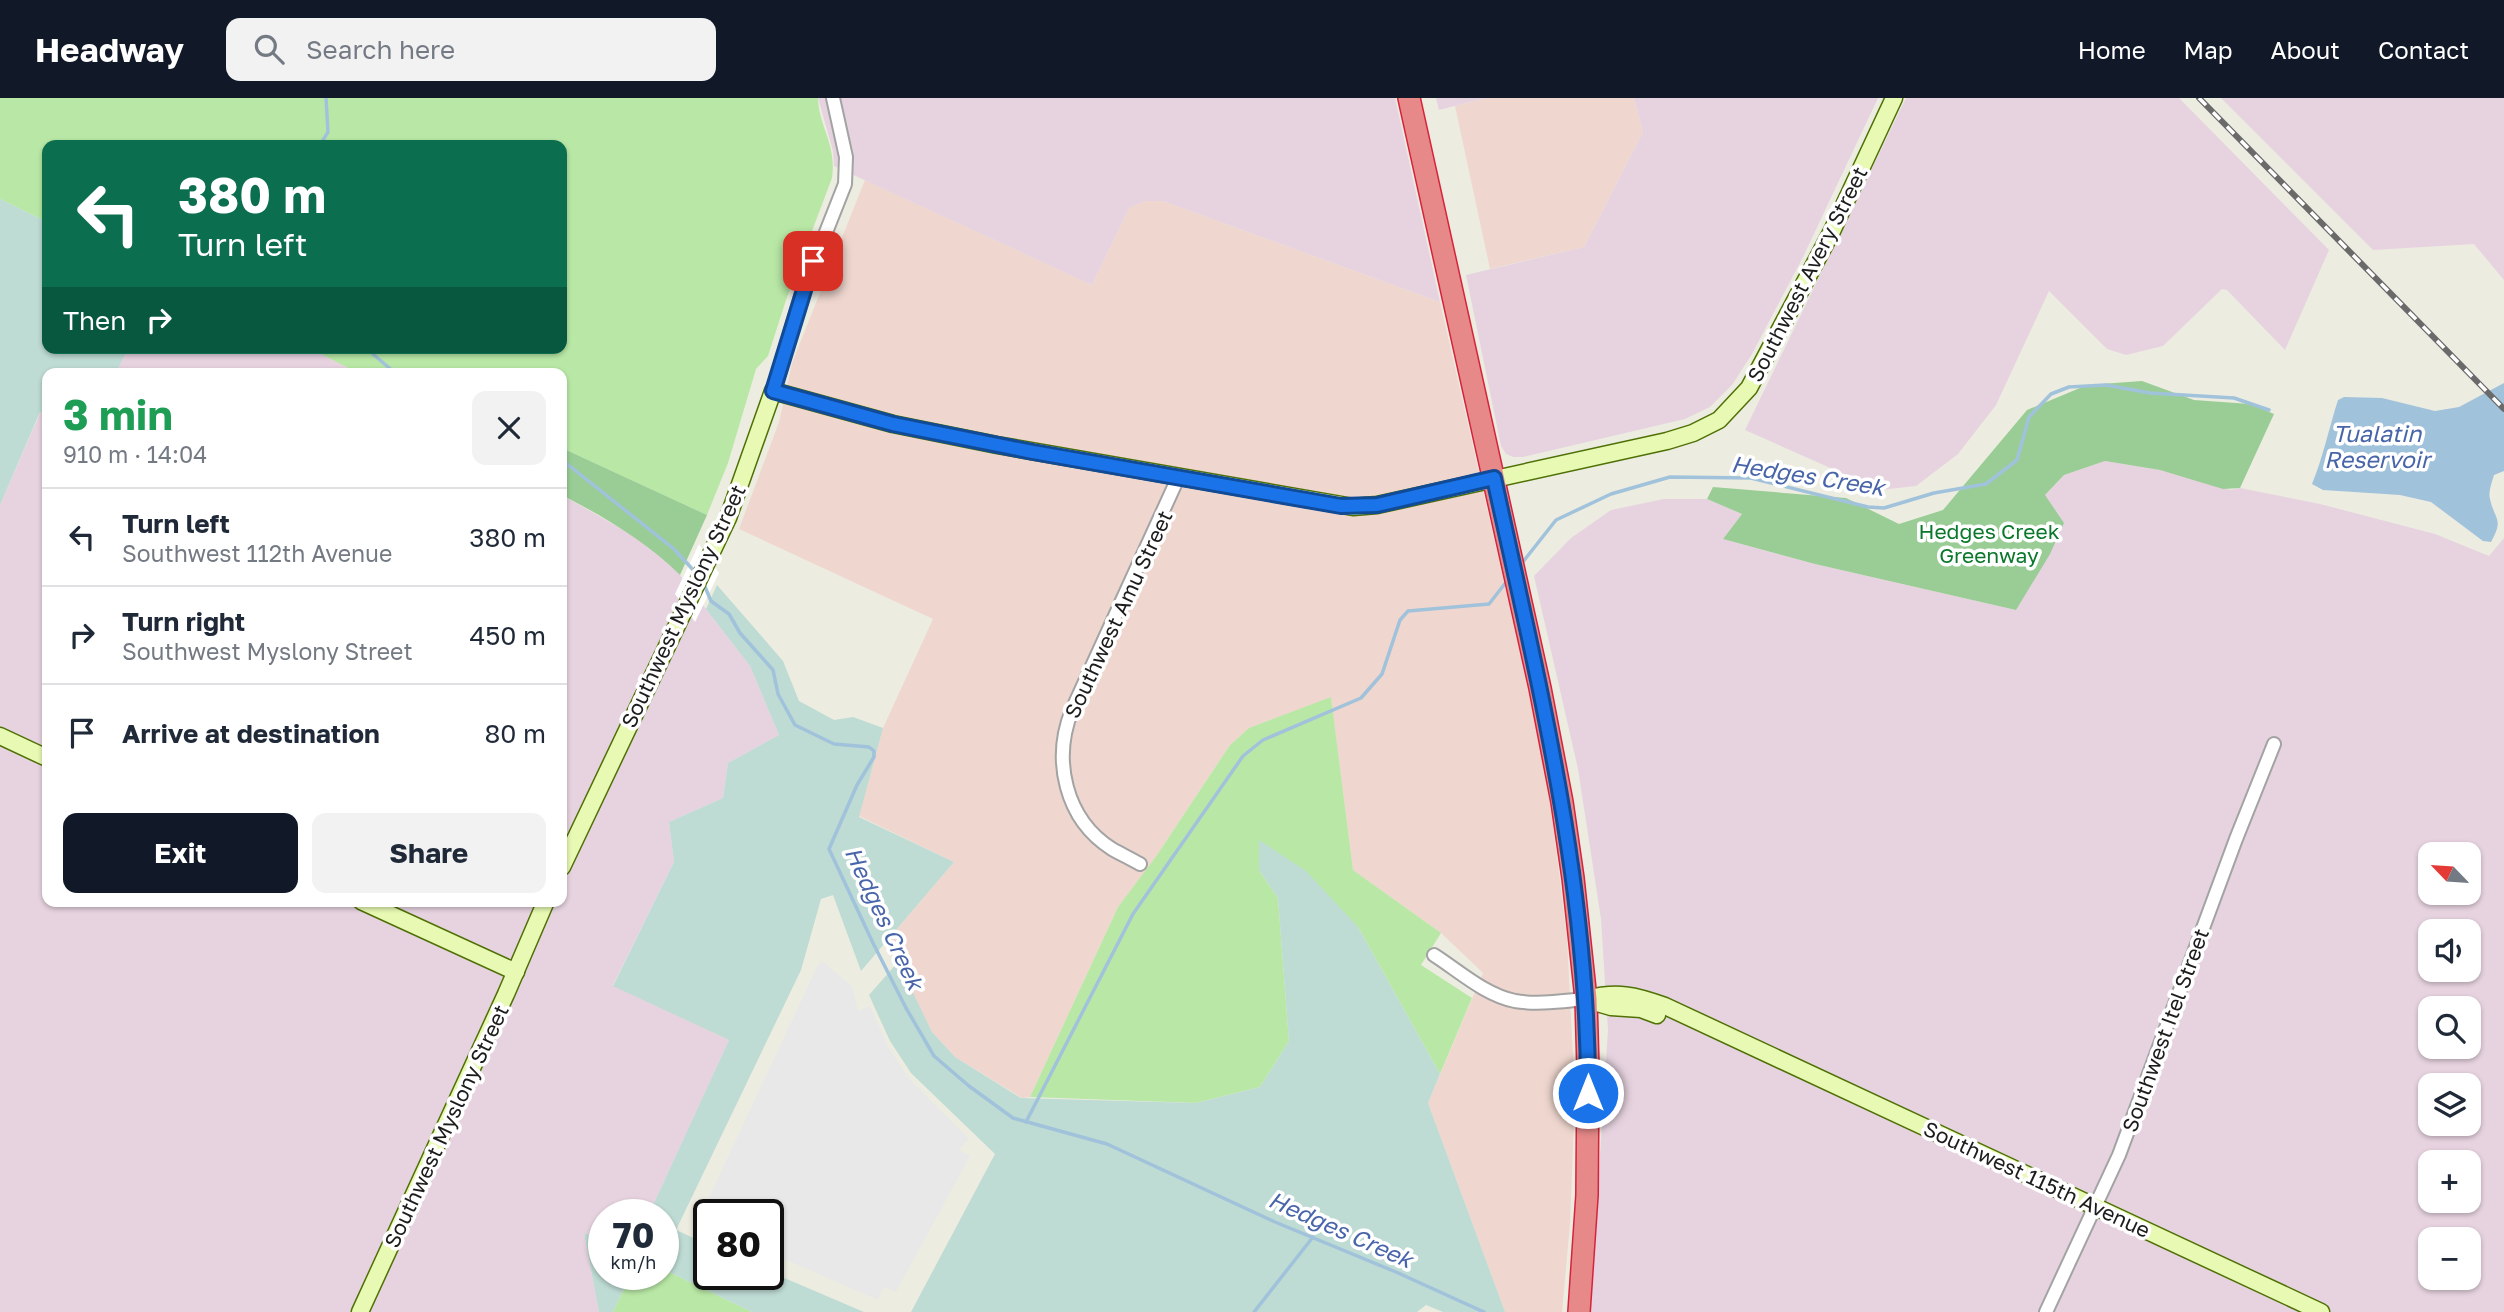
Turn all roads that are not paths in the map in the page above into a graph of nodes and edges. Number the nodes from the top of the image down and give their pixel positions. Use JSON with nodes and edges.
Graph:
{"nodes":[{"id":1,"x":833,"y":98,"type":"edge"},
{"id":2,"x":1409,"y":98,"type":"edge"},
{"id":3,"x":1894,"y":98,"type":"edge"},
{"id":4,"x":773,"y":391,"type":"junction"},
{"id":5,"x":1178,"y":478,"type":"junction"},
{"id":6,"x":1494,"y":478,"type":"junction"},
{"id":7,"x":0,"y":736,"type":"edge"},
{"id":8,"x":2274,"y":744,"type":"dead end"},
{"id":9,"x":42,"y":756,"type":"edge"},
{"id":10,"x":567,"y":856,"type":"edge"},
{"id":11,"x":1140,"y":864,"type":"dead end"},
{"id":12,"x":374,"y":907,"type":"edge"},
{"id":13,"x":543,"y":907,"type":"edge"},
{"id":14,"x":1434,"y":955,"type":"dead end"},
{"id":15,"x":516,"y":972,"type":"junction"},
{"id":16,"x":1586,"y":999,"type":"junction"},
{"id":17,"x":2096,"y":1206,"type":"junction"},
{"id":18,"x":360,"y":1312,"type":"edge"},
{"id":19,"x":1579,"y":1312,"type":"edge"},
{"id":20,"x":2046,"y":1312,"type":"edge"},
{"id":21,"x":2321,"y":1312,"type":"edge"}],
"edges":[{"from":1,"to":4,"type":"street","name":"Southwest Myslony Street"},
{"from":2,"to":6,"type":"highway"},
{"from":3,"to":6,"type":"street","name":"Southwest Avery Street"},
{"from":4,"to":5,"type":"street","name":"Southwest Avery Street"},
{"from":4,"to":10,"type":"street","name":"Southwest Myslony Street"},
{"from":5,"to":6,"type":"street","name":"Southwest Avery Street"},
{"from":5,"to":11,"type":"street","name":"Southwest Amu Street"},
{"from":6,"to":16,"type":"highway"},
{"from":7,"to":9,"type":"street"},
{"from":8,"to":17,"type":"street","name":"Southwest Itel Street"},
{"from":12,"to":15,"type":"street"},
{"from":13,"to":15,"type":"street","name":"Southwest Myslony Street"},
{"from":14,"to":16,"type":"street","name":"Southwest 115th Avenue"},
{"from":15,"to":18,"type":"street","name":"Southwest Myslony Street"},
{"from":16,"to":17,"type":"street","name":"Southwest 115th Avenue"},
{"from":16,"to":19,"type":"highway"},
{"from":17,"to":20,"type":"street","name":"Southwest Itel Street"},
{"from":17,"to":21,"type":"street","name":"Southwest 115th Avenue"}]}
